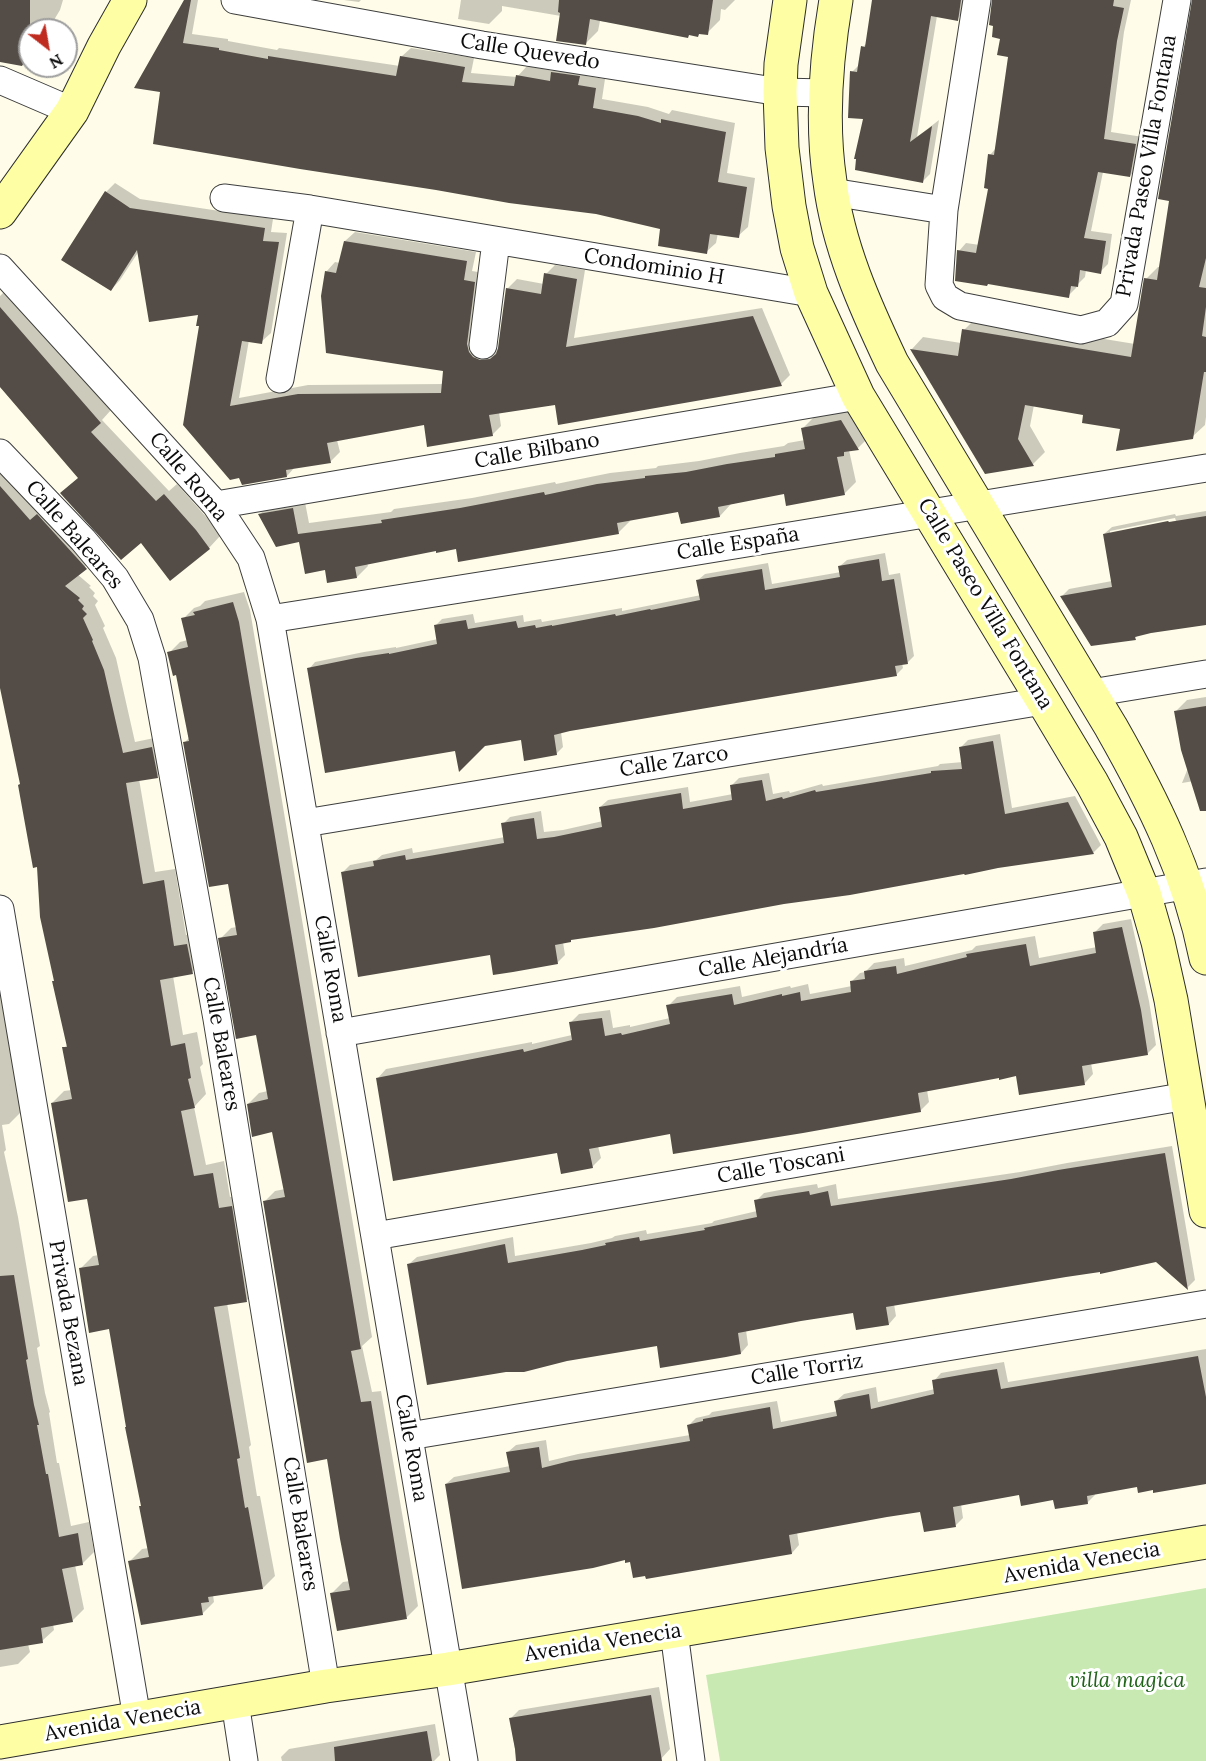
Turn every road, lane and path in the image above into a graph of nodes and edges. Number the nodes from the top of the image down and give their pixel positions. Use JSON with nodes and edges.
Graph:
{"nodes":[{"id":1,"x":130,"y":0,"type":"edge"},
{"id":2,"x":235,"y":0,"type":"edge"},
{"id":3,"x":790,"y":0,"type":"edge"},
{"id":4,"x":836,"y":0,"type":"edge"},
{"id":5,"x":976,"y":0,"type":"edge"},
{"id":6,"x":1178,"y":0,"type":"edge"},
{"id":7,"x":0,"y":80,"type":"edge"},
{"id":8,"x":780,"y":92,"type":"junction"},
{"id":9,"x":826,"y":93,"type":"junction"},
{"id":10,"x":72,"y":111,"type":"junction"},
{"id":11,"x":832,"y":192,"type":"junction"},
{"id":12,"x":224,"y":198,"type":"dead end"},
{"id":13,"x":310,"y":210,"type":"junction"},
{"id":14,"x":944,"y":210,"type":"junction"},
{"id":15,"x":0,"y":212,"type":"edge"},
{"id":16,"x":496,"y":241,"type":"junction"},
{"id":17,"x":0,"y":268,"type":"edge"},
{"id":18,"x":811,"y":293,"type":"junction"},
{"id":19,"x":483,"y":345,"type":"dead end"},
{"id":20,"x":280,"y":379,"type":"dead end"},
{"id":21,"x":858,"y":396,"type":"junction"},
{"id":22,"x":0,"y":453,"type":"edge"},
{"id":23,"x":1206,"y":468,"type":"edge"},
{"id":24,"x":216,"y":505,"type":"junction"},
{"id":25,"x":978,"y":505,"type":"junction"},
{"id":26,"x":930,"y":513,"type":"junction"},
{"id":27,"x":270,"y":619,"type":"junction"},
{"id":28,"x":1206,"y":674,"type":"edge"},
{"id":29,"x":1091,"y":693,"type":"junction"},
{"id":30,"x":1043,"y":701,"type":"junction"},
{"id":31,"x":305,"y":823,"type":"junction"},
{"id":32,"x":1196,"y":884,"type":"edge"},
{"id":33,"x":1144,"y":893,"type":"junction"},
{"id":34,"x":0,"y":909,"type":"edge"},
{"id":35,"x":1206,"y":958,"type":"edge"},
{"id":36,"x":340,"y":1033,"type":"junction"},
{"id":37,"x":1187,"y":1096,"type":"junction"},
{"id":38,"x":1206,"y":1211,"type":"edge"},
{"id":39,"x":375,"y":1236,"type":"junction"},
{"id":40,"x":1206,"y":1304,"type":"edge"},
{"id":41,"x":409,"y":1436,"type":"junction"},
{"id":42,"x":1206,"y":1542,"type":"edge"},
{"id":43,"x":674,"y":1632,"type":"junction"},
{"id":44,"x":448,"y":1669,"type":"junction"},
{"id":45,"x":327,"y":1686,"type":"junction"},
{"id":46,"x":235,"y":1702,"type":"junction"},
{"id":47,"x":137,"y":1718,"type":"junction"},
{"id":48,"x":0,"y":1742,"type":"edge"},
{"id":49,"x":244,"y":1761,"type":"edge"},
{"id":50,"x":464,"y":1761,"type":"edge"},
{"id":51,"x":691,"y":1761,"type":"edge"}],
"edges":[{"from":1,"to":10,"type":"street"},
{"from":2,"to":8,"type":"street","name":"Calle Quevedo"},
{"from":3,"to":8,"type":"street","name":"Calle Paseo Villa Fontana"},
{"from":4,"to":9,"type":"street"},
{"from":5,"to":14,"type":"street","name":"Privada Paseo Villa Fontana"},
{"from":6,"to":14,"type":"street","name":"Privada Paseo Villa Fontana"},
{"from":7,"to":10,"type":"street"},
{"from":8,"to":9,"type":"street","name":"Calle Quevedo"},
{"from":8,"to":18,"type":"street","name":"Calle Paseo Villa Fontana"},
{"from":9,"to":11,"type":"street"},
{"from":10,"to":15,"type":"street"},
{"from":11,"to":14,"type":"street"},
{"from":11,"to":25,"type":"street"},
{"from":12,"to":13,"type":"street","name":"Condominio H"},
{"from":13,"to":16,"type":"street","name":"Condominio H"},
{"from":13,"to":20,"type":"street"},
{"from":16,"to":18,"type":"street","name":"Condominio H"},
{"from":16,"to":19,"type":"street"},
{"from":17,"to":24,"type":"street","name":"Calle Roma"},
{"from":18,"to":21,"type":"street","name":"Calle Paseo Villa Fontana"},
{"from":21,"to":24,"type":"street","name":"Calle Bilbano"},
{"from":21,"to":26,"type":"street","name":"Calle Paseo Villa Fontana"},
{"from":22,"to":45,"type":"street","name":"Calle Baleares"},
{"from":23,"to":25,"type":"street","name":"Calle España"},
{"from":24,"to":27,"type":"street","name":"Calle Roma"},
{"from":25,"to":26,"type":"street","name":"Calle España"},
{"from":25,"to":29,"type":"street"},
{"from":26,"to":27,"type":"street","name":"Calle España"},
{"from":26,"to":30,"type":"street","name":"Calle Paseo Villa Fontana"},
{"from":27,"to":31,"type":"street","name":"Calle Roma"},
{"from":28,"to":29,"type":"street"},
{"from":29,"to":32,"type":"street"},
{"from":30,"to":31,"type":"street","name":"Calle Zarco"},
{"from":30,"to":33,"type":"street","name":"Calle Paseo Villa Fontana"},
{"from":31,"to":36,"type":"street","name":"Calle Roma"},
{"from":32,"to":33,"type":"street","name":"Calle Alejandría"},
{"from":32,"to":35,"type":"street"},
{"from":33,"to":36,"type":"street","name":"Calle Alejandría"},
{"from":33,"to":37,"type":"street","name":"Calle Paseo Villa Fontana"},
{"from":34,"to":47,"type":"street","name":"Privada Bezana"},
{"from":36,"to":39,"type":"street","name":"Calle Roma"},
{"from":37,"to":38,"type":"street","name":"Calle Paseo Villa Fontana"},
{"from":37,"to":39,"type":"street","name":"Calle Toscani"},
{"from":39,"to":41,"type":"street","name":"Calle Roma"},
{"from":40,"to":41,"type":"street","name":"Calle Torriz"},
{"from":41,"to":44,"type":"street","name":"Calle Roma"},
{"from":42,"to":43,"type":"street","name":"Avenida Venecia"},
{"from":43,"to":44,"type":"street","name":"Avenida Venecia"},
{"from":43,"to":51,"type":"street"},
{"from":44,"to":45,"type":"street","name":"Avenida Venecia"},
{"from":44,"to":50,"type":"street","name":"Calle Roma"},
{"from":45,"to":46,"type":"street","name":"Avenida Venecia"},
{"from":46,"to":47,"type":"street","name":"Avenida Venecia"},
{"from":46,"to":49,"type":"street"},
{"from":47,"to":48,"type":"street","name":"Avenida Venecia"}]}
